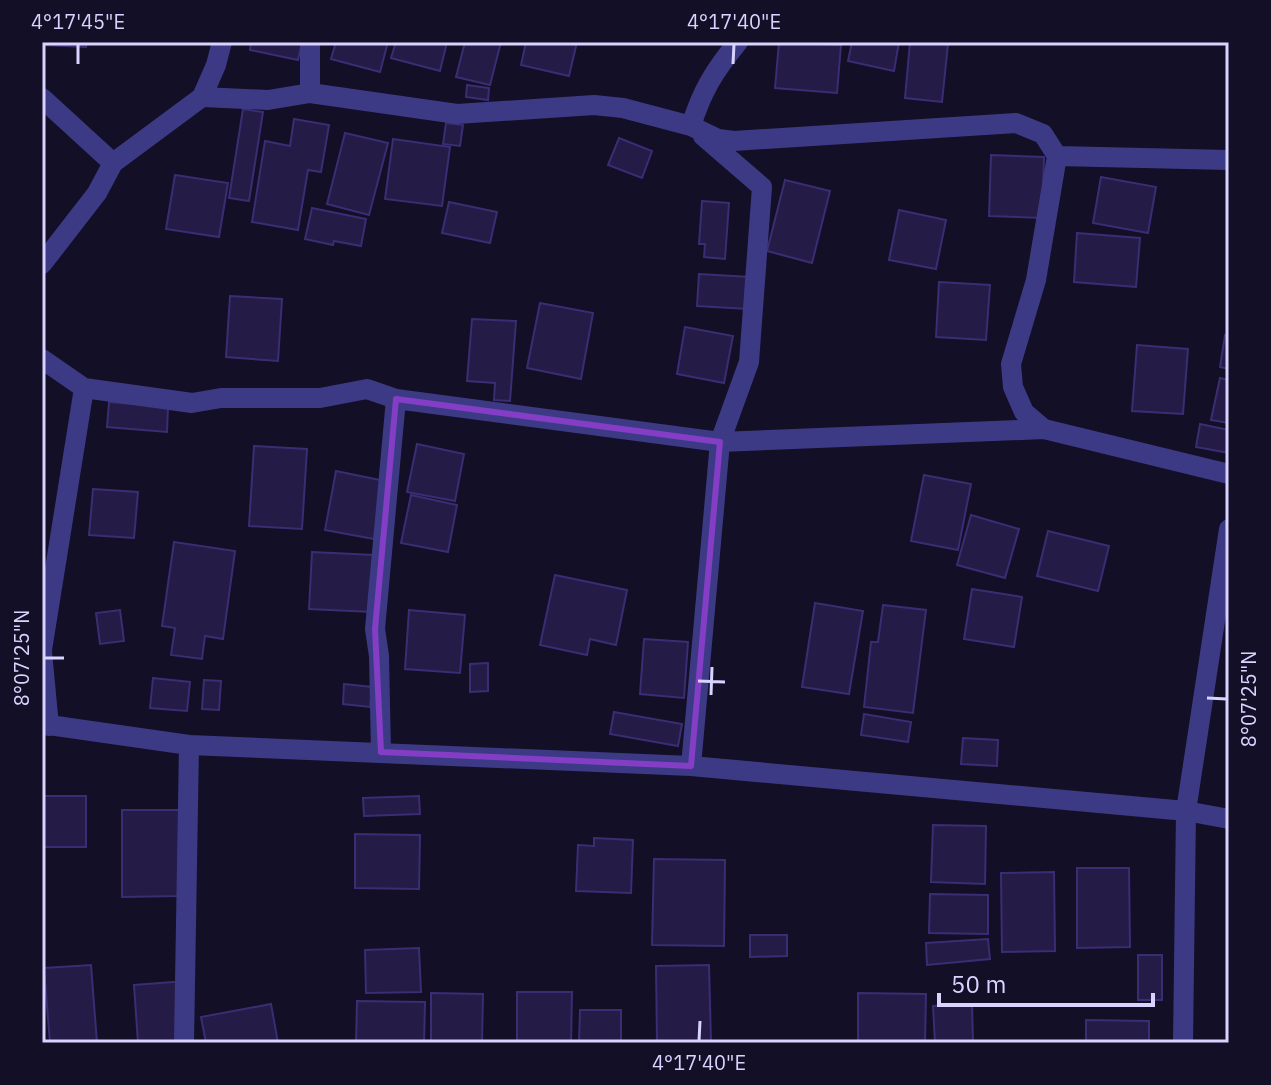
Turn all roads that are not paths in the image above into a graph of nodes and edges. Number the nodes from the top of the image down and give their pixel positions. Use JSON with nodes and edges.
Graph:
{"nodes":[{"id":1,"x":222,"y":42,"type":"edge"},
{"id":2,"x":310,"y":42,"type":"edge"},
{"id":3,"x":738,"y":42,"type":"edge"},
{"id":4,"x":310,"y":93,"type":"junction"},
{"id":5,"x":202,"y":97,"type":"junction"},
{"id":6,"x":42,"y":98,"type":"edge"},
{"id":7,"x":691,"y":126,"type":"junction"},
{"id":8,"x":1057,"y":156,"type":"junction"},
{"id":9,"x":1229,"y":160,"type":"edge"},
{"id":10,"x":113,"y":163,"type":"junction"},
{"id":11,"x":42,"y":264,"type":"edge"},
{"id":12,"x":42,"y":359,"type":"edge"},
{"id":13,"x":84,"y":388,"type":"junction"},
{"id":14,"x":396,"y":399,"type":"junction"},
{"id":15,"x":1044,"y":429,"type":"junction"},
{"id":16,"x":720,"y":442,"type":"junction"},
{"id":17,"x":1229,"y":474,"type":"edge"},
{"id":18,"x":1229,"y":529,"type":"edge"},
{"id":19,"x":42,"y":651,"type":"edge"},
{"id":20,"x":46,"y":725,"type":"edge"},
{"id":21,"x":189,"y":745,"type":"junction"},
{"id":22,"x":381,"y":752,"type":"junction"},
{"id":23,"x":691,"y":766,"type":"junction"},
{"id":24,"x":1186,"y":811,"type":"junction"},
{"id":25,"x":1229,"y":819,"type":"edge"},
{"id":26,"x":184,"y":1043,"type":"edge"},
{"id":27,"x":1183,"y":1043,"type":"edge"}],
"edges":[{"from":1,"to":5,"type":"street"},
{"from":2,"to":4,"type":"street"},
{"from":3,"to":7,"type":"street"},
{"from":4,"to":5,"type":"street"},
{"from":4,"to":7,"type":"street"},
{"from":5,"to":10,"type":"street"},
{"from":6,"to":10,"type":"street"},
{"from":7,"to":8,"type":"street"},
{"from":7,"to":16,"type":"street"},
{"from":8,"to":9,"type":"street"},
{"from":8,"to":15,"type":"street"},
{"from":10,"to":11,"type":"street"},
{"from":12,"to":13,"type":"street"},
{"from":13,"to":14,"type":"street"},
{"from":13,"to":19,"type":"street"},
{"from":14,"to":16,"type":"street"},
{"from":14,"to":22,"type":"street"},
{"from":15,"to":16,"type":"street"},
{"from":15,"to":17,"type":"street"},
{"from":16,"to":23,"type":"street"},
{"from":18,"to":24,"type":"street"},
{"from":19,"to":20,"type":"street"},
{"from":20,"to":21,"type":"street"},
{"from":21,"to":22,"type":"street"},
{"from":21,"to":26,"type":"street"},
{"from":22,"to":23,"type":"street"},
{"from":23,"to":24,"type":"street"},
{"from":24,"to":25,"type":"street"},
{"from":24,"to":27,"type":"street"}]}
